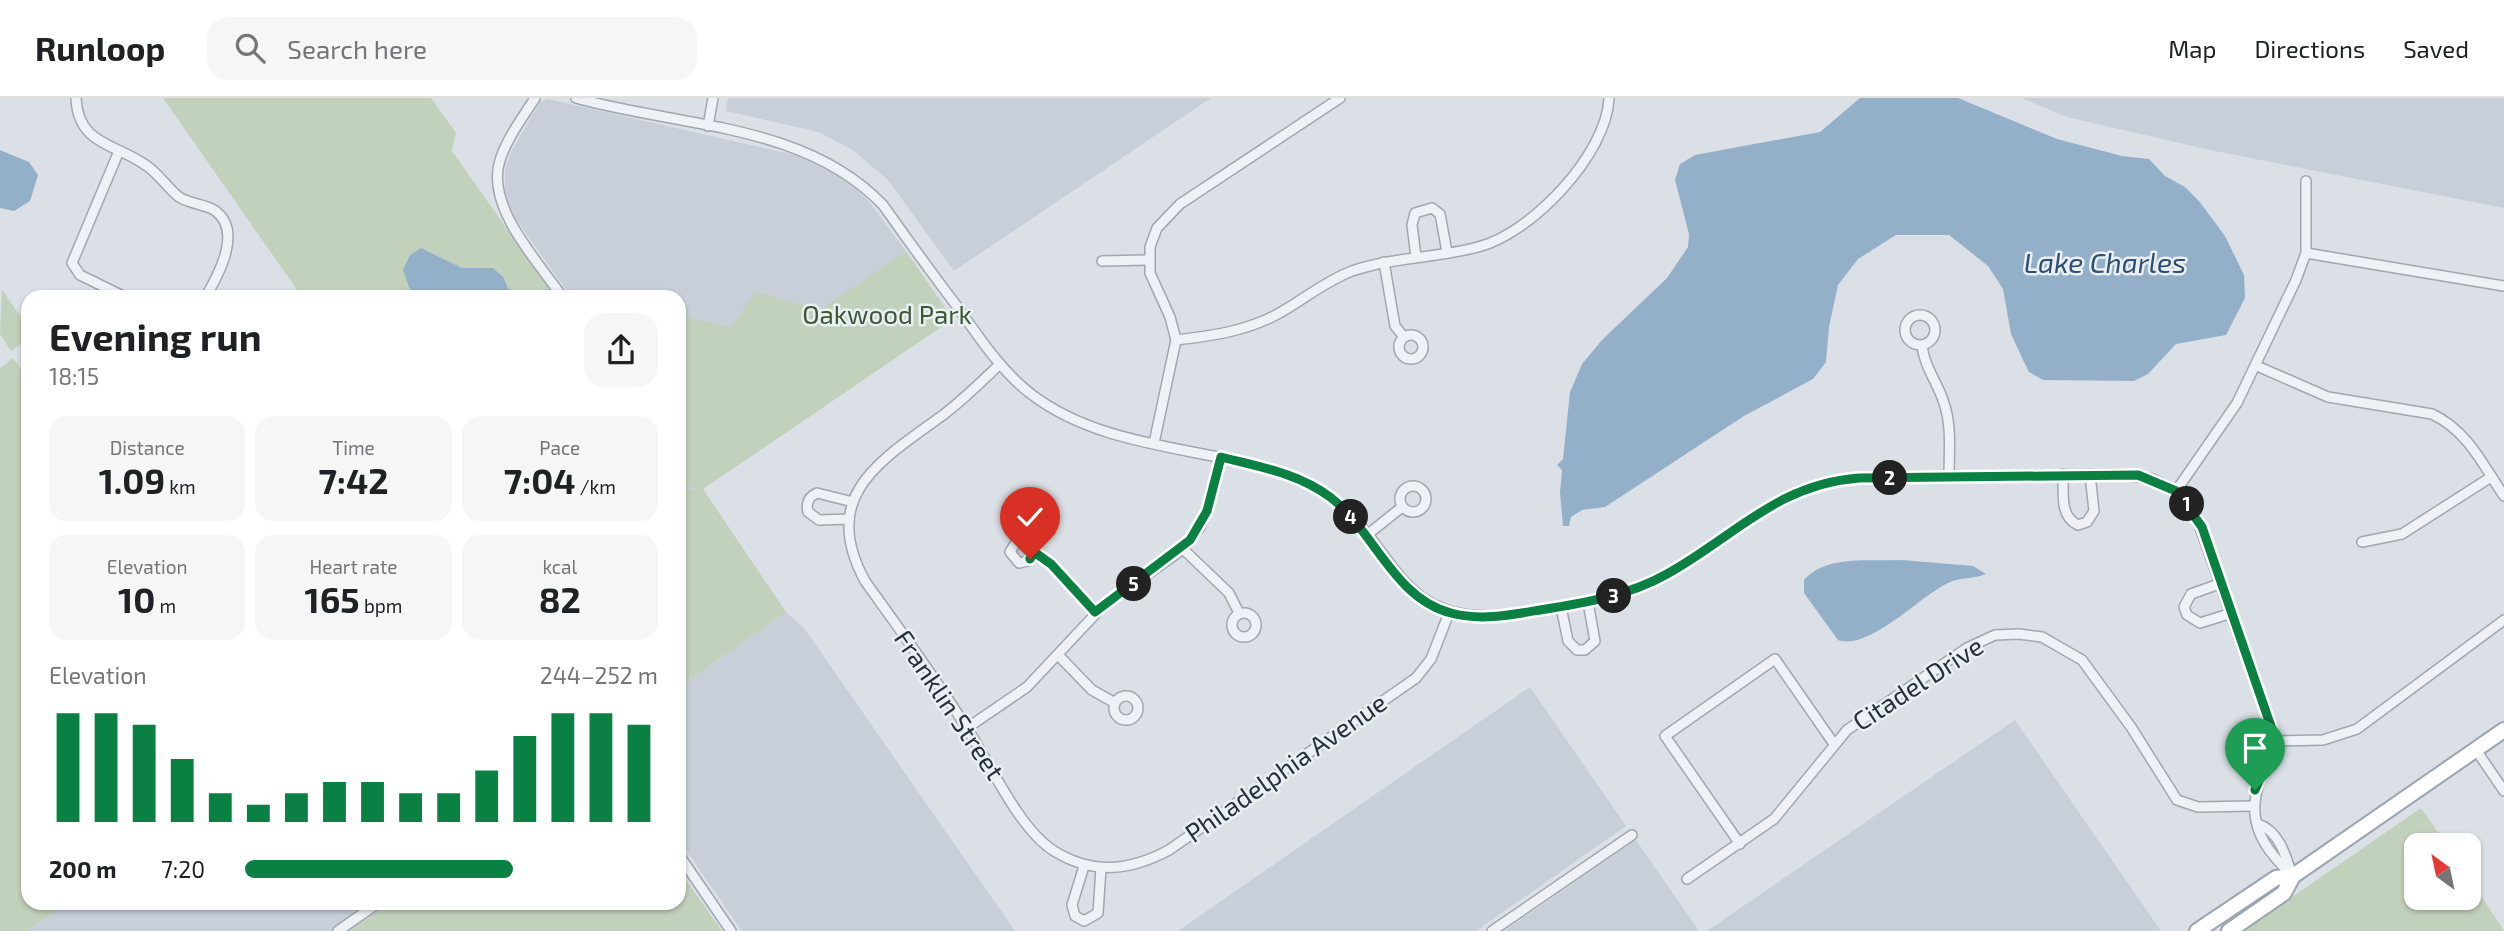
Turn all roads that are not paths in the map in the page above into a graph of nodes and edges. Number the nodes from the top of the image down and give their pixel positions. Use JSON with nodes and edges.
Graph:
{"nodes":[{"id":1,"x":76,"y":98,"type":"edge"},
{"id":2,"x":535,"y":98,"type":"edge"},
{"id":3,"x":576,"y":98,"type":"edge"},
{"id":4,"x":713,"y":98,"type":"edge"},
{"id":5,"x":1340,"y":98,"type":"edge"},
{"id":6,"x":1609,"y":98,"type":"edge"},
{"id":7,"x":708,"y":126,"type":"junction"},
{"id":8,"x":118,"y":152,"type":"junction"},
{"id":9,"x":2306,"y":181,"type":"dead end"},
{"id":10,"x":1447,"y":252,"type":"junction"},
{"id":11,"x":2306,"y":253,"type":"junction"},
{"id":12,"x":1416,"y":257,"type":"junction"},
{"id":13,"x":1148,"y":260,"type":"junction"},
{"id":14,"x":1102,"y":261,"type":"dead end"},
{"id":15,"x":1384,"y":262,"type":"junction"},
{"id":16,"x":2504,"y":286,"type":"edge"},
{"id":17,"x":111,"y":290,"type":"edge"},
{"id":18,"x":209,"y":290,"type":"edge"},
{"id":19,"x":558,"y":290,"type":"edge"},
{"id":20,"x":1404,"y":337,"type":"dead end"},
{"id":21,"x":1176,"y":340,"type":"junction"},
{"id":22,"x":1922,"y":345,"type":"dead end"},
{"id":23,"x":999,"y":365,"type":"junction"},
{"id":24,"x":2257,"y":366,"type":"junction"},
{"id":25,"x":1154,"y":443,"type":"junction"},
{"id":26,"x":1221,"y":457,"type":"junction"},
{"id":27,"x":2063,"y":474,"type":"junction"},
{"id":28,"x":2090,"y":474,"type":"junction"},
{"id":29,"x":1949,"y":477,"type":"junction"},
{"id":30,"x":2491,"y":477,"type":"junction"},
{"id":31,"x":2176,"y":491,"type":"junction"},
{"id":32,"x":2504,"y":496,"type":"edge"},
{"id":33,"x":853,"y":502,"type":"junction"},
{"id":34,"x":1402,"y":508,"type":"dead end"},
{"id":35,"x":849,"y":519,"type":"junction"},
{"id":36,"x":1367,"y":535,"type":"junction"},
{"id":37,"x":2362,"y":542,"type":"dead end"},
{"id":38,"x":1183,"y":549,"type":"junction"},
{"id":39,"x":1034,"y":552,"type":"dead end"},
{"id":40,"x":2222,"y":583,"type":"junction"},
{"id":41,"x":1588,"y":602,"type":"junction"},
{"id":42,"x":1561,"y":607,"type":"junction"},
{"id":43,"x":1095,"y":612,"type":"junction"},
{"id":44,"x":1239,"y":613,"type":"dead end"},
{"id":45,"x":1449,"y":613,"type":"junction"},
{"id":46,"x":2232,"y":613,"type":"junction"},
{"id":47,"x":2504,"y":620,"type":"edge"},
{"id":48,"x":1058,"y":655,"type":"junction"},
{"id":49,"x":1115,"y":703,"type":"dead end"},
{"id":50,"x":967,"y":728,"type":"junction"},
{"id":51,"x":2504,"y":730,"type":"edge"},
{"id":52,"x":2276,"y":741,"type":"junction"},
{"id":53,"x":1833,"y":744,"type":"junction"},
{"id":54,"x":2476,"y":750,"type":"junction"},
{"id":55,"x":2504,"y":791,"type":"edge"},
{"id":56,"x":2253,"y":806,"type":"junction"},
{"id":57,"x":1632,"y":835,"type":"dead end"},
{"id":58,"x":1740,"y":844,"type":"junction"},
{"id":59,"x":686,"y":865,"type":"edge"},
{"id":60,"x":1084,"y":866,"type":"junction"},
{"id":61,"x":1101,"y":868,"type":"junction"},
{"id":62,"x":2293,"y":876,"type":"junction"},
{"id":63,"x":1687,"y":879,"type":"dead end"},
{"id":64,"x":368,"y":910,"type":"edge"},
{"id":65,"x":338,"y":931,"type":"edge"},
{"id":66,"x":731,"y":931,"type":"edge"},
{"id":67,"x":1492,"y":931,"type":"edge"},
{"id":68,"x":2197,"y":931,"type":"edge"},
{"id":69,"x":2229,"y":931,"type":"edge"}],
"edges":[{"from":1,"to":8,"type":"street"},
{"from":2,"to":19,"type":"street"},
{"from":3,"to":7,"type":"street"},
{"from":4,"to":7,"type":"street"},
{"from":5,"to":13,"type":"street"},
{"from":6,"to":10,"type":"street"},
{"from":7,"to":23,"type":"street"},
{"from":8,"to":17,"type":"street"},
{"from":8,"to":18,"type":"street"},
{"from":9,"to":11,"type":"street"},
{"from":10,"to":12,"type":"street"},
{"from":10,"to":12,"type":"street"},
{"from":11,"to":16,"type":"street"},
{"from":11,"to":24,"type":"street"},
{"from":12,"to":15,"type":"street"},
{"from":13,"to":14,"type":"street"},
{"from":13,"to":21,"type":"street"},
{"from":15,"to":20,"type":"street"},
{"from":15,"to":21,"type":"street"},
{"from":21,"to":25,"type":"street"},
{"from":22,"to":29,"type":"street"},
{"from":23,"to":25,"type":"street"},
{"from":23,"to":33,"type":"street"},
{"from":24,"to":30,"type":"street"},
{"from":24,"to":31,"type":"street"},
{"from":25,"to":26,"type":"street"},
{"from":26,"to":36,"type":"street"},
{"from":26,"to":38,"type":"street"},
{"from":27,"to":28,"type":"street"},
{"from":27,"to":28,"type":"street"},
{"from":27,"to":29,"type":"street"},
{"from":28,"to":31,"type":"street"},
{"from":29,"to":41,"type":"street"},
{"from":30,"to":32,"type":"street"},
{"from":30,"to":37,"type":"street"},
{"from":31,"to":40,"type":"street"},
{"from":33,"to":35,"type":"street"},
{"from":33,"to":35,"type":"street"},
{"from":34,"to":36,"type":"street"},
{"from":35,"to":50,"type":"street","name":"Franklin Street"},
{"from":36,"to":45,"type":"street"},
{"from":38,"to":43,"type":"street"},
{"from":38,"to":44,"type":"street"},
{"from":39,"to":43,"type":"street"},
{"from":40,"to":46,"type":"street"},
{"from":40,"to":46,"type":"street"},
{"from":41,"to":42,"type":"street"},
{"from":41,"to":42,"type":"street"},
{"from":42,"to":45,"type":"street"},
{"from":43,"to":48,"type":"street"},
{"from":45,"to":61,"type":"street","name":"Philadelphia Avenue"},
{"from":46,"to":52,"type":"street"},
{"from":47,"to":52,"type":"street"},
{"from":48,"to":49,"type":"street"},
{"from":48,"to":50,"type":"street"},
{"from":50,"to":60,"type":"street","name":"Franklin Street"},
{"from":51,"to":54,"type":"main road"},
{"from":52,"to":56,"type":"street"},
{"from":53,"to":56,"type":"street","name":"Citadel Drive"},
{"from":53,"to":58,"type":"street","name":"Citadel Drive"},
{"from":53,"to":58,"type":"street"},
{"from":54,"to":55,"type":"street"},
{"from":54,"to":62,"type":"main road"},
{"from":56,"to":62,"type":"street"},
{"from":57,"to":67,"type":"street"},
{"from":58,"to":63,"type":"street","name":"Citadel Drive"},
{"from":59,"to":66,"type":"street"},
{"from":60,"to":61,"type":"street","name":"Philadelphia Avenue"},
{"from":60,"to":61,"type":"street"},
{"from":62,"to":68,"type":"main road"},
{"from":62,"to":69,"type":"main road"},
{"from":64,"to":65,"type":"street"}]}
